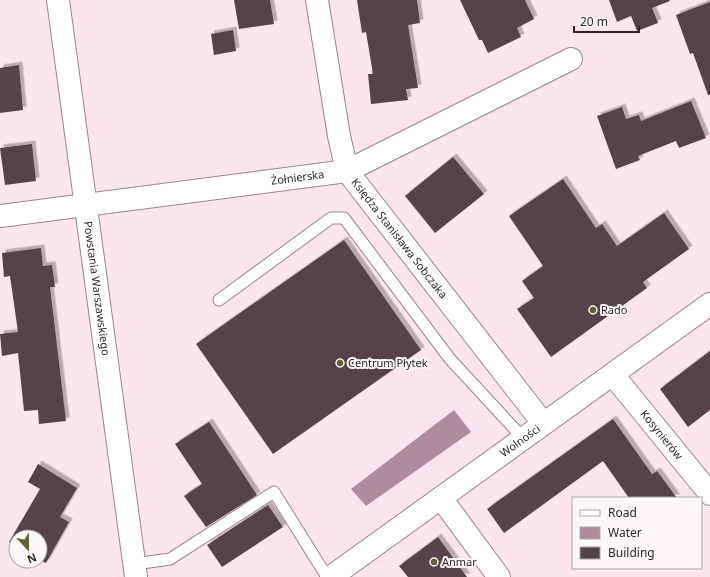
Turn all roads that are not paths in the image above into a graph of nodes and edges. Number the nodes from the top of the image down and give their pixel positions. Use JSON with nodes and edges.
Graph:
{"nodes":[{"id":1,"x":58,"y":0,"type":"edge"},
{"id":2,"x":317,"y":0,"type":"edge"},
{"id":3,"x":571,"y":59,"type":"dead end"},
{"id":4,"x":347,"y":171,"type":"junction"},
{"id":5,"x":85,"y":203,"type":"junction"},
{"id":6,"x":0,"y":216,"type":"edge"},
{"id":7,"x":219,"y":300,"type":"dead end"},
{"id":8,"x":710,"y":304,"type":"edge"},
{"id":9,"x":613,"y":374,"type":"junction"},
{"id":10,"x":543,"y":423,"type":"junction"},
{"id":11,"x":523,"y":438,"type":"junction"},
{"id":12,"x":710,"y":494,"type":"edge"},
{"id":13,"x":441,"y":498,"type":"junction"},
{"id":14,"x":135,"y":570,"type":"edge"},
{"id":15,"x":327,"y":577,"type":"edge"},
{"id":16,"x":331,"y":577,"type":"edge"},
{"id":17,"x":499,"y":577,"type":"edge"}],
"edges":[{"from":1,"to":5,"type":"street","name":"Powstania Warszawskiego"},
{"from":2,"to":4,"type":"street","name":"Księdza Stanisława Sobczaka"},
{"from":3,"to":4,"type":"street","name":"Żołnierska"},
{"from":4,"to":5,"type":"street","name":"Żołnierska"},
{"from":4,"to":10,"type":"street","name":"Księdza Stanisława Sobczaka"},
{"from":5,"to":6,"type":"street","name":"Żołnierska"},
{"from":5,"to":14,"type":"street","name":"Powstania Warszawskiego"},
{"from":7,"to":11,"type":"lane"},
{"from":8,"to":9,"type":"street","name":"Wolności"},
{"from":9,"to":10,"type":"street","name":"Wolności"},
{"from":9,"to":12,"type":"street","name":"Kosynierów"},
{"from":10,"to":11,"type":"street","name":"Wolności"},
{"from":11,"to":13,"type":"street","name":"Wolności"},
{"from":13,"to":16,"type":"street","name":"Wolności"},
{"from":13,"to":17,"type":"street"},
{"from":14,"to":15,"type":"lane"}]}
